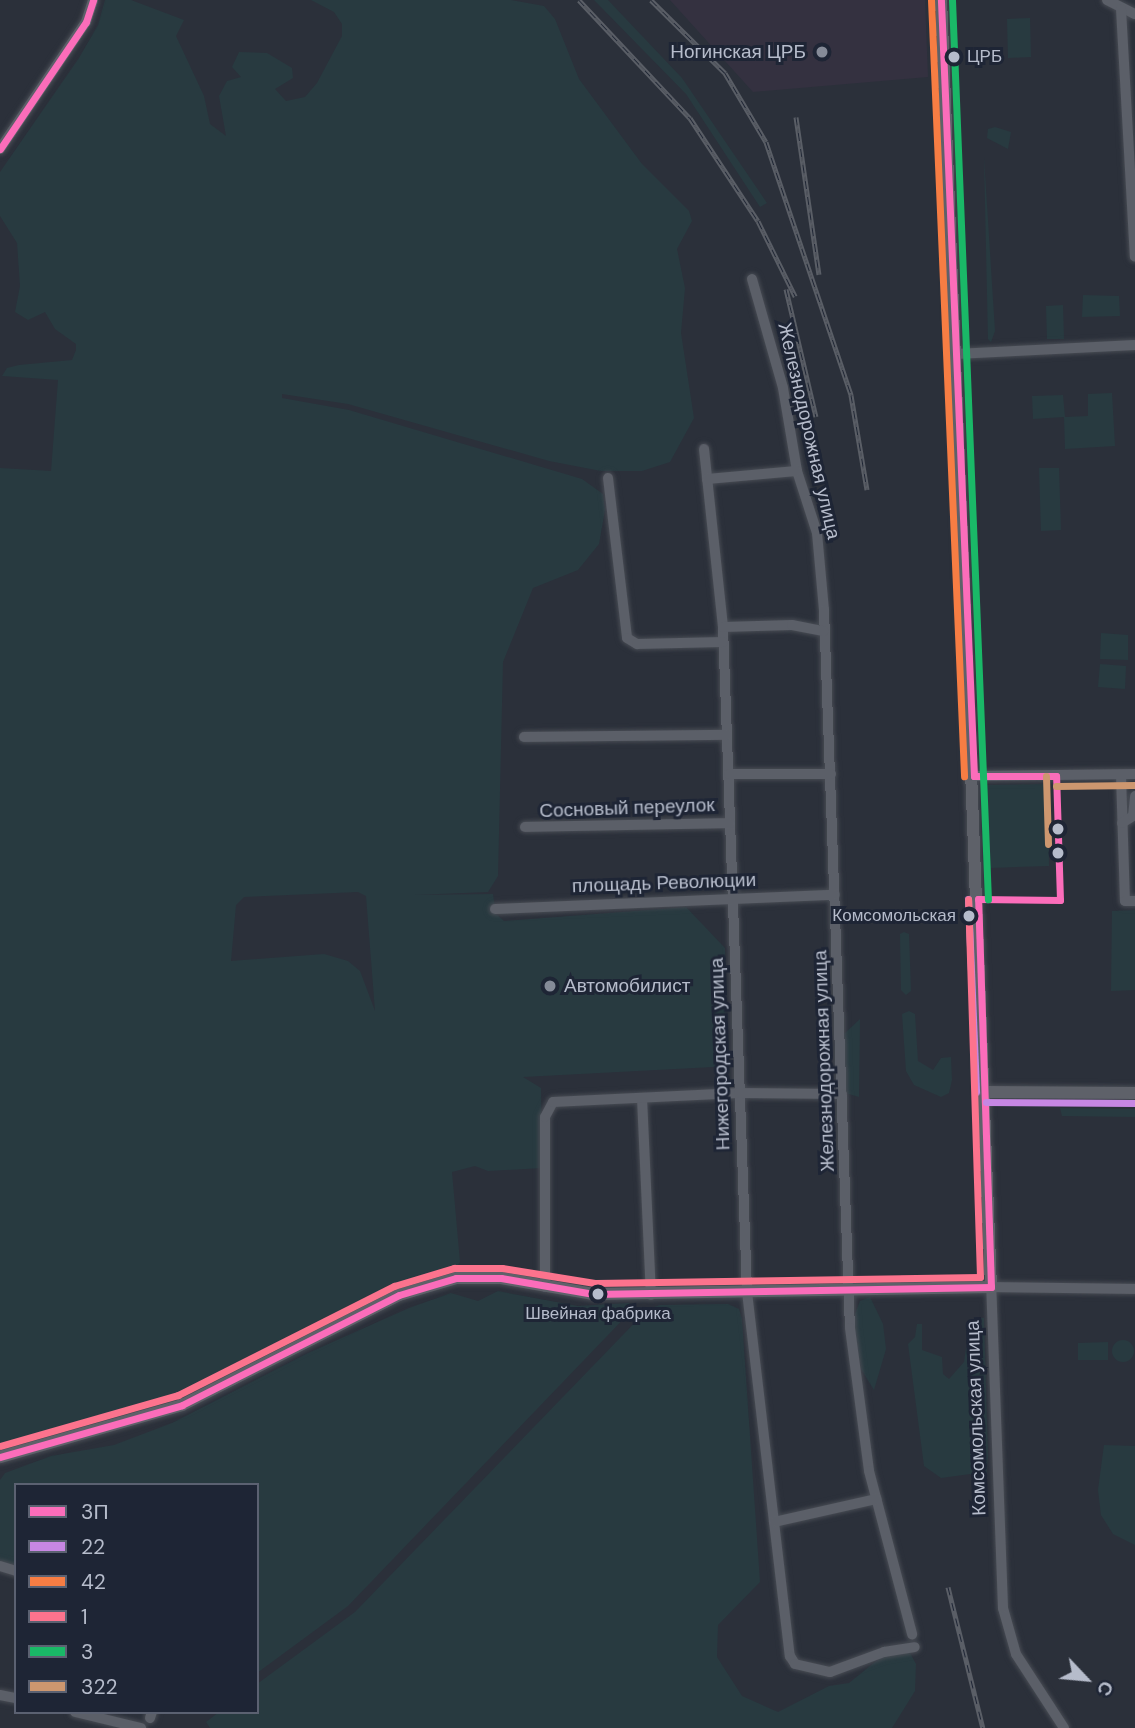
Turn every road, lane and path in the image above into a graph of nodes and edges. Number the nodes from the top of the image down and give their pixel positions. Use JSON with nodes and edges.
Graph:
{"nodes":[{"id":1,"x":93,"y":0,"type":"edge"},
{"id":2,"x":941,"y":0,"type":"edge"},
{"id":3,"x":1107,"y":0,"type":"edge"},
{"id":4,"x":1121,"y":9,"type":"junction"},
{"id":5,"x":1135,"y":14,"type":"edge"},
{"id":6,"x":0,"y":149,"type":"edge"},
{"id":7,"x":1135,"y":257,"type":"edge"},
{"id":8,"x":752,"y":279,"type":"dead end"},
{"id":9,"x":1135,"y":345,"type":"edge"},
{"id":10,"x":956,"y":354,"type":"junction"},
{"id":11,"x":704,"y":449,"type":"dead end"},
{"id":12,"x":797,"y":471,"type":"junction"},
{"id":13,"x":608,"y":478,"type":"dead end"},
{"id":14,"x":707,"y":479,"type":"junction"},
{"id":15,"x":723,"y":627,"type":"junction"},
{"id":16,"x":823,"y":631,"type":"junction"},
{"id":17,"x":723,"y":642,"type":"junction"},
{"id":18,"x":727,"y":734,"type":"junction"},
{"id":19,"x":524,"y":737,"type":"dead end"},
{"id":20,"x":729,"y":774,"type":"junction"},
{"id":21,"x":831,"y":774,"type":"junction"},
{"id":22,"x":1135,"y":774,"type":"edge"},
{"id":23,"x":1121,"y":775,"type":"junction"},
{"id":24,"x":974,"y":776,"type":"junction"},
{"id":25,"x":1135,"y":796,"type":"edge"},
{"id":26,"x":730,"y":822,"type":"junction"},
{"id":27,"x":1122,"y":823,"type":"junction"},
{"id":28,"x":525,"y":827,"type":"dead end"},
{"id":29,"x":835,"y":895,"type":"junction"},
{"id":30,"x":733,"y":898,"type":"junction"},
{"id":31,"x":1130,"y":901,"type":"edge"},
{"id":32,"x":495,"y":909,"type":"dead end"},
{"id":33,"x":986,"y":1092,"type":"junction"},
{"id":34,"x":738,"y":1093,"type":"junction"},
{"id":35,"x":1135,"y":1093,"type":"edge"},
{"id":36,"x":842,"y":1094,"type":"junction"},
{"id":37,"x":642,"y":1098,"type":"junction"},
{"id":38,"x":545,"y":1287,"type":"junction"},
{"id":39,"x":991,"y":1287,"type":"junction"},
{"id":40,"x":1135,"y":1289,"type":"edge"},
{"id":41,"x":850,"y":1290,"type":"junction"},
{"id":42,"x":747,"y":1293,"type":"junction"},
{"id":43,"x":651,"y":1295,"type":"junction"},
{"id":44,"x":0,"y":1457,"type":"edge"},
{"id":45,"x":876,"y":1499,"type":"junction"},
{"id":46,"x":774,"y":1522,"type":"junction"},
{"id":47,"x":912,"y":1634,"type":"dead end"},
{"id":48,"x":915,"y":1647,"type":"dead end"},
{"id":49,"x":83,"y":1714,"type":"edge"},
{"id":50,"x":141,"y":1728,"type":"edge"},
{"id":51,"x":1064,"y":1728,"type":"edge"}],
"edges":[{"from":1,"to":6,"type":"street"},
{"from":2,"to":10,"type":"main road","name":"Комсомольская улица"},
{"from":3,"to":4,"type":"street"},
{"from":4,"to":5,"type":"street"},
{"from":4,"to":7,"type":"street"},
{"from":8,"to":12,"type":"street","name":"Железнодорожная улица"},
{"from":9,"to":10,"type":"street"},
{"from":10,"to":24,"type":"main road","name":"Комсомольская улица"},
{"from":11,"to":14,"type":"street","name":"Нижегородская улица"},
{"from":12,"to":14,"type":"street"},
{"from":12,"to":16,"type":"street","name":"Железнодорожная улица"},
{"from":13,"to":17,"type":"street"},
{"from":14,"to":15,"type":"street","name":"Нижегородская улица"},
{"from":15,"to":16,"type":"street"},
{"from":15,"to":17,"type":"street","name":"Нижегородская улица"},
{"from":16,"to":21,"type":"street","name":"Железнодорожная улица"},
{"from":17,"to":18,"type":"street","name":"Нижегородская улица"},
{"from":18,"to":19,"type":"street"},
{"from":18,"to":20,"type":"street","name":"Нижегородская улица"},
{"from":20,"to":21,"type":"street"},
{"from":20,"to":26,"type":"street","name":"Нижегородская улица"},
{"from":21,"to":29,"type":"street","name":"Железнодорожная улица"},
{"from":22,"to":23,"type":"street"},
{"from":23,"to":24,"type":"street"},
{"from":23,"to":27,"type":"street"},
{"from":24,"to":33,"type":"main road","name":"Комсомольская улица"},
{"from":25,"to":27,"type":"street"},
{"from":26,"to":28,"type":"street","name":"Сосновый переулок"},
{"from":26,"to":30,"type":"street","name":"Нижегородская улица"},
{"from":27,"to":31,"type":"street"},
{"from":29,"to":30,"type":"street","name":"площадь Революции"},
{"from":29,"to":36,"type":"street","name":"Железнодорожная улица"},
{"from":30,"to":32,"type":"street","name":"площадь Революции"},
{"from":30,"to":34,"type":"street","name":"Нижегородская улица"},
{"from":33,"to":35,"type":"main road"},
{"from":33,"to":39,"type":"main road","name":"Комсомольская улица"},
{"from":34,"to":36,"type":"street"},
{"from":34,"to":37,"type":"street"},
{"from":34,"to":42,"type":"street","name":"Нижегородская улица"},
{"from":36,"to":41,"type":"street","name":"Железнодорожная улица"},
{"from":37,"to":38,"type":"street"},
{"from":37,"to":43,"type":"street"},
{"from":38,"to":43,"type":"main road"},
{"from":38,"to":44,"type":"main road"},
{"from":39,"to":40,"type":"street"},
{"from":39,"to":41,"type":"main road"},
{"from":39,"to":51,"type":"street","name":"Комсомольская улица"},
{"from":41,"to":42,"type":"main road"},
{"from":41,"to":45,"type":"street","name":"Железнодорожная улица"},
{"from":42,"to":43,"type":"main road"},
{"from":42,"to":46,"type":"street","name":"Нижегородская улица"},
{"from":45,"to":46,"type":"street"},
{"from":45,"to":47,"type":"street","name":"Железнодорожная улица"},
{"from":46,"to":48,"type":"street","name":"Нижегородская улица"},
{"from":49,"to":50,"type":"street"}]}
